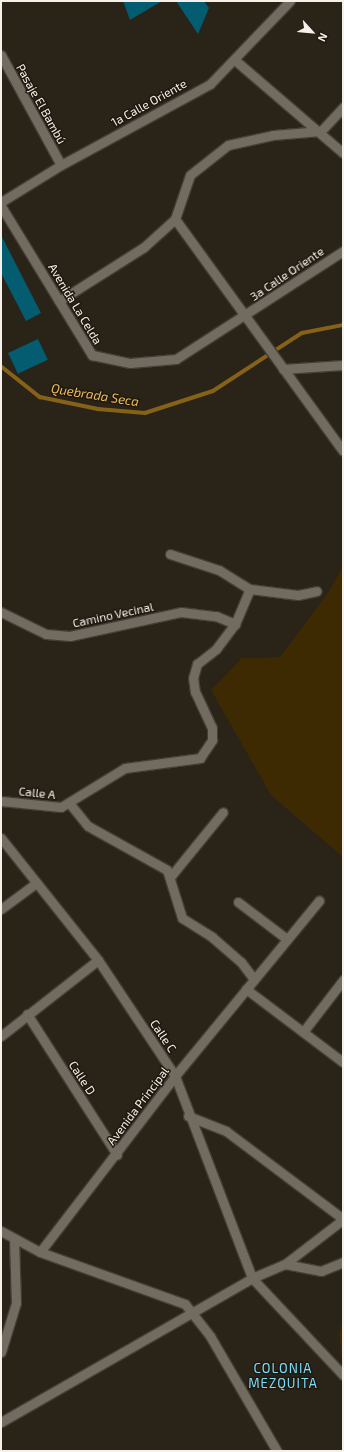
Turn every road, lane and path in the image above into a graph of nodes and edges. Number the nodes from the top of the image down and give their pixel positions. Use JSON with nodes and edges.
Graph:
{"nodes":[{"id":1,"x":290,"y":1,"type":"edge"},
{"id":2,"x":1,"y":55,"type":"edge"},
{"id":3,"x":236,"y":61,"type":"junction"},
{"id":4,"x":343,"y":107,"type":"edge"},
{"id":5,"x":321,"y":131,"type":"junction"},
{"id":6,"x":343,"y":153,"type":"edge"},
{"id":7,"x":61,"y":165,"type":"junction"},
{"id":8,"x":1,"y":202,"type":"edge"},
{"id":9,"x":1,"y":206,"type":"edge"},
{"id":10,"x":175,"y":219,"type":"junction"},
{"id":11,"x":343,"y":251,"type":"edge"},
{"id":12,"x":59,"y":300,"type":"junction"},
{"id":13,"x":245,"y":316,"type":"junction"},
{"id":14,"x":343,"y":365,"type":"edge"},
{"id":15,"x":283,"y":369,"type":"junction"},
{"id":16,"x":343,"y":451,"type":"edge"},
{"id":17,"x":170,"y":554,"type":"dead end"},
{"id":18,"x":250,"y":589,"type":"junction"},
{"id":19,"x":317,"y":591,"type":"dead end"},
{"id":20,"x":1,"y":612,"type":"edge"},
{"id":21,"x":235,"y":624,"type":"junction"},
{"id":22,"x":1,"y":801,"type":"edge"},
{"id":23,"x":70,"y":804,"type":"junction"},
{"id":24,"x":223,"y":812,"type":"dead end"},
{"id":25,"x":1,"y":838,"type":"edge"},
{"id":26,"x":171,"y":876,"type":"junction"},
{"id":27,"x":36,"y":883,"type":"junction"},
{"id":28,"x":319,"y":901,"type":"dead end"},
{"id":29,"x":238,"y":902,"type":"dead end"},
{"id":30,"x":1,"y":909,"type":"edge"},
{"id":31,"x":287,"y":939,"type":"junction"},
{"id":32,"x":98,"y":960,"type":"junction"},
{"id":33,"x":254,"y":979,"type":"junction"},
{"id":34,"x":343,"y":980,"type":"edge"},
{"id":35,"x":246,"y":989,"type":"junction"},
{"id":36,"x":27,"y":1014,"type":"junction"},
{"id":37,"x":303,"y":1032,"type":"junction"},
{"id":38,"x":1,"y":1036,"type":"edge"},
{"id":39,"x":343,"y":1062,"type":"edge"},
{"id":40,"x":175,"y":1076,"type":"junction"},
{"id":41,"x":188,"y":1116,"type":"junction"},
{"id":42,"x":117,"y":1154,"type":"junction"},
{"id":43,"x":342,"y":1220,"type":"edge"},
{"id":44,"x":1,"y":1231,"type":"edge"},
{"id":45,"x":14,"y":1241,"type":"junction"},
{"id":46,"x":40,"y":1252,"type":"junction"},
{"id":47,"x":343,"y":1262,"type":"edge"},
{"id":48,"x":285,"y":1264,"type":"junction"},
{"id":49,"x":252,"y":1278,"type":"junction"},
{"id":50,"x":195,"y":1312,"type":"junction"},
{"id":51,"x":1,"y":1352,"type":"edge"},
{"id":52,"x":343,"y":1375,"type":"edge"},
{"id":53,"x":1,"y":1422,"type":"edge"},
{"id":54,"x":277,"y":1451,"type":"edge"}],
"edges":[{"from":1,"to":3,"type":"street","name":"1a Calle Oriente"},
{"from":2,"to":7,"type":"street","name":"Pasaje El Bambú"},
{"from":3,"to":5,"type":"street"},
{"from":3,"to":7,"type":"street","name":"1a Calle Oriente"},
{"from":4,"to":5,"type":"street"},
{"from":5,"to":6,"type":"street"},
{"from":5,"to":10,"type":"street"},
{"from":7,"to":8,"type":"street","name":"1a Calle Oriente"},
{"from":9,"to":12,"type":"street","name":"Avenida La Celda"},
{"from":10,"to":12,"type":"street"},
{"from":10,"to":13,"type":"street"},
{"from":11,"to":13,"type":"street","name":"3a Calle Oriente"},
{"from":12,"to":13,"type":"street","name":"Avenida La Celda"},
{"from":13,"to":15,"type":"street"},
{"from":14,"to":15,"type":"street"},
{"from":15,"to":16,"type":"street"},
{"from":17,"to":18,"type":"street"},
{"from":18,"to":19,"type":"street"},
{"from":18,"to":21,"type":"street"},
{"from":20,"to":21,"type":"street","name":"Camino Vecinal"},
{"from":21,"to":23,"type":"street"},
{"from":22,"to":23,"type":"street","name":"Calle A"},
{"from":23,"to":26,"type":"street"},
{"from":24,"to":26,"type":"street"},
{"from":25,"to":27,"type":"street","name":"Calle C"},
{"from":26,"to":33,"type":"street"},
{"from":27,"to":30,"type":"street"},
{"from":27,"to":32,"type":"street","name":"Calle C"},
{"from":28,"to":31,"type":"street","name":"Avenida Principal"},
{"from":29,"to":31,"type":"street"},
{"from":31,"to":33,"type":"street","name":"Avenida Principal"},
{"from":32,"to":36,"type":"street"},
{"from":32,"to":40,"type":"street","name":"Calle C"},
{"from":33,"to":35,"type":"street","name":"Avenida Principal"},
{"from":34,"to":37,"type":"street"},
{"from":35,"to":37,"type":"street"},
{"from":35,"to":40,"type":"street","name":"Avenida Principal"},
{"from":36,"to":38,"type":"street"},
{"from":36,"to":42,"type":"street","name":"Calle D"},
{"from":37,"to":39,"type":"street"},
{"from":40,"to":41,"type":"street","name":"Calle C"},
{"from":40,"to":42,"type":"street","name":"Avenida Principal"},
{"from":41,"to":43,"type":"street"},
{"from":41,"to":49,"type":"street","name":"Calle C"},
{"from":42,"to":46,"type":"street","name":"Avenida Principal"},
{"from":43,"to":48,"type":"street"},
{"from":44,"to":45,"type":"street"},
{"from":45,"to":46,"type":"street"},
{"from":45,"to":51,"type":"street"},
{"from":46,"to":50,"type":"street"},
{"from":47,"to":48,"type":"street"},
{"from":48,"to":49,"type":"street"},
{"from":49,"to":50,"type":"street"},
{"from":49,"to":52,"type":"street"},
{"from":50,"to":53,"type":"street"},
{"from":50,"to":54,"type":"street"}]}
